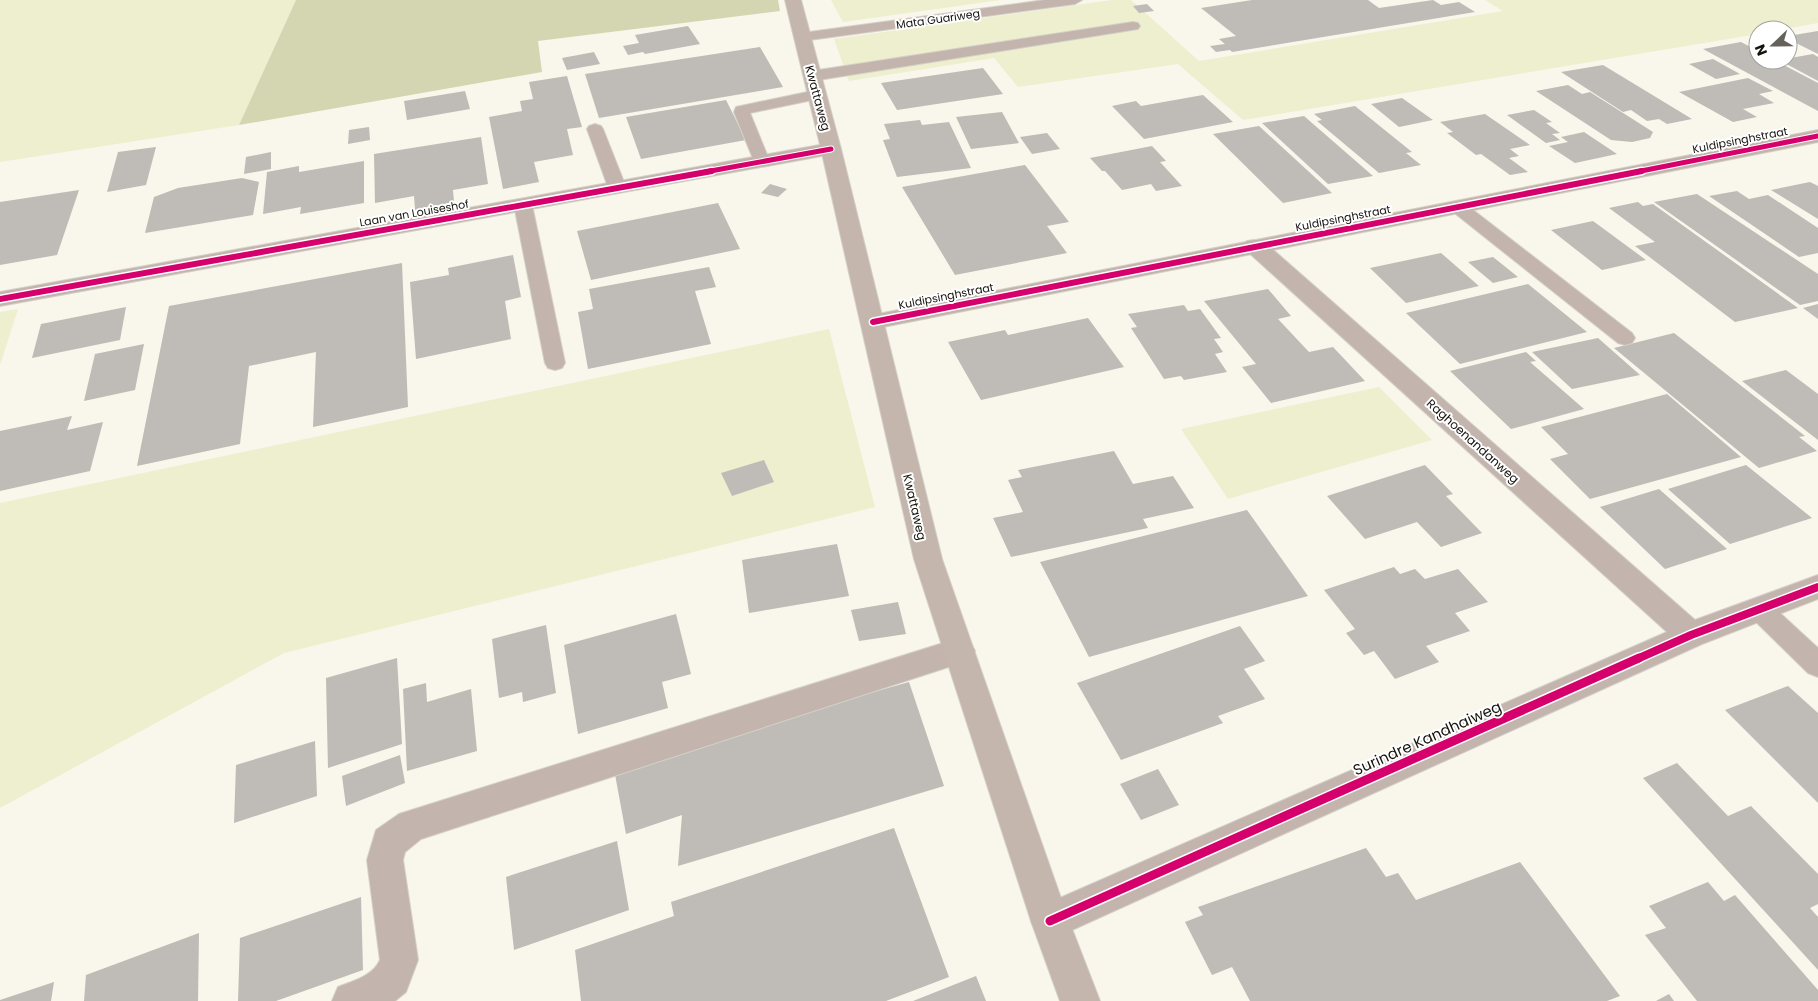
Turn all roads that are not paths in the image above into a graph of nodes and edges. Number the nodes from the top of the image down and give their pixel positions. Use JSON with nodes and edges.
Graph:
{"nodes":[{"id":1,"x":793,"y":0,"type":"edge"},
{"id":2,"x":1075,"y":0,"type":"edge"},
{"id":3,"x":1133,"y":26,"type":"dead end"},
{"id":4,"x":802,"y":37,"type":"junction"},
{"id":5,"x":814,"y":86,"type":"junction"},
{"id":6,"x":595,"y":129,"type":"dead end"},
{"id":7,"x":1818,"y":136,"type":"edge"},
{"id":8,"x":831,"y":149,"type":"junction"},
{"id":9,"x":762,"y":162,"type":"junction"},
{"id":10,"x":617,"y":188,"type":"junction"},
{"id":11,"x":523,"y":205,"type":"junction"},
{"id":12,"x":1458,"y":207,"type":"junction"},
{"id":13,"x":1256,"y":246,"type":"junction"},
{"id":14,"x":0,"y":299,"type":"edge"},
{"id":15,"x":873,"y":322,"type":"junction"},
{"id":16,"x":1625,"y":338,"type":"dead end"},
{"id":17,"x":555,"y":363,"type":"dead end"},
{"id":18,"x":1818,"y":587,"type":"edge"},
{"id":19,"x":1759,"y":609,"type":"junction"},
{"id":20,"x":1691,"y":636,"type":"junction"},
{"id":21,"x":959,"y":652,"type":"junction"},
{"id":22,"x":1818,"y":665,"type":"edge"},
{"id":23,"x":1050,"y":921,"type":"junction"},
{"id":24,"x":352,"y":1001,"type":"edge"},
{"id":25,"x":1080,"y":1001,"type":"edge"}],
"edges":[{"from":1,"to":4,"type":"main road","name":"Kwattaweg"},
{"from":2,"to":4,"type":"lane","name":"Mata Guariweg"},
{"from":3,"to":5,"type":"lane"},
{"from":4,"to":5,"type":"main road","name":"Kwattaweg"},
{"from":5,"to":8,"type":"main road","name":"Kwattaweg"},
{"from":5,"to":9,"type":"lane"},
{"from":6,"to":10,"type":"lane"},
{"from":7,"to":12,"type":"street","name":"Kuldipsinghstraat"},
{"from":8,"to":9,"type":"street","name":"Laan van Louiseshof"},
{"from":8,"to":15,"type":"main road","name":"Kwattaweg"},
{"from":9,"to":10,"type":"street","name":"Laan van Louiseshof"},
{"from":10,"to":11,"type":"street","name":"Laan van Louiseshof"},
{"from":11,"to":14,"type":"street","name":"Laan van Louiseshof"},
{"from":11,"to":17,"type":"lane"},
{"from":12,"to":13,"type":"street","name":"Kuldipsinghstraat"},
{"from":12,"to":16,"type":"lane"},
{"from":13,"to":15,"type":"street","name":"Kuldipsinghstraat"},
{"from":13,"to":20,"type":"street","name":"Raghoenandanweg"},
{"from":15,"to":21,"type":"main road","name":"Kwattaweg"},
{"from":18,"to":19,"type":"street","name":"Surindre Kandhaiweg"},
{"from":19,"to":20,"type":"street","name":"Surindre Kandhaiweg"},
{"from":19,"to":22,"type":"lane"},
{"from":20,"to":23,"type":"street","name":"Surindre Kandhaiweg"},
{"from":21,"to":23,"type":"main road","name":"Kwattaweg"},
{"from":21,"to":24,"type":"street"},
{"from":23,"to":25,"type":"main road","name":"Kwattaweg"}]}
